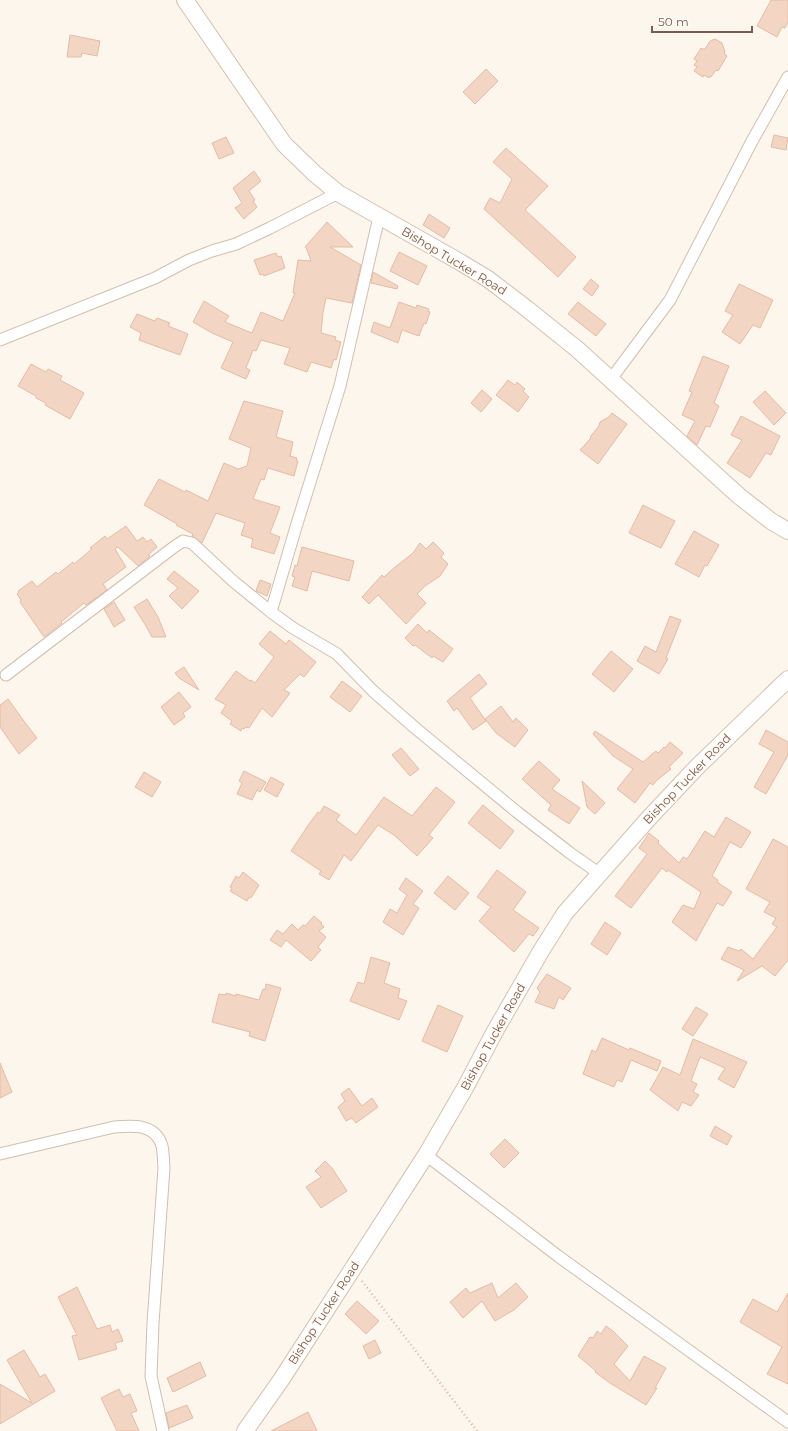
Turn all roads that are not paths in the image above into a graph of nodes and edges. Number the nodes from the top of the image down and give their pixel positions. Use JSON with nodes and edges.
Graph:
{"nodes":[{"id":1,"x":185,"y":0,"type":"edge"},
{"id":2,"x":788,"y":77,"type":"edge"},
{"id":3,"x":338,"y":193,"type":"junction"},
{"id":4,"x":380,"y":216,"type":"junction"},
{"id":5,"x":0,"y":340,"type":"edge"},
{"id":6,"x":611,"y":379,"type":"junction"},
{"id":7,"x":788,"y":530,"type":"edge"},
{"id":8,"x":271,"y":612,"type":"junction"},
{"id":9,"x":6,"y":675,"type":"dead end"},
{"id":10,"x":788,"y":679,"type":"edge"},
{"id":11,"x":600,"y":874,"type":"junction"},
{"id":12,"x":0,"y":1154,"type":"edge"},
{"id":13,"x":426,"y":1155,"type":"junction"},
{"id":14,"x":788,"y":1422,"type":"edge"},
{"id":15,"x":163,"y":1431,"type":"edge"},
{"id":16,"x":245,"y":1431,"type":"edge"}],
"edges":[{"from":1,"to":3,"type":"main road","name":"Bishop Tucker Road"},
{"from":2,"to":6,"type":"street"},
{"from":3,"to":4,"type":"main road","name":"Bishop Tucker Road"},
{"from":3,"to":5,"type":"street"},
{"from":4,"to":6,"type":"main road","name":"Bishop Tucker Road"},
{"from":4,"to":8,"type":"street"},
{"from":6,"to":7,"type":"main road","name":"Bishop Tucker Road"},
{"from":8,"to":9,"type":"street"},
{"from":8,"to":11,"type":"street"},
{"from":10,"to":11,"type":"main road","name":"Bishop Tucker Road"},
{"from":11,"to":13,"type":"main road","name":"Bishop Tucker Road"},
{"from":12,"to":15,"type":"street"},
{"from":13,"to":14,"type":"street"},
{"from":13,"to":16,"type":"main road","name":"Bishop Tucker Road"}]}
